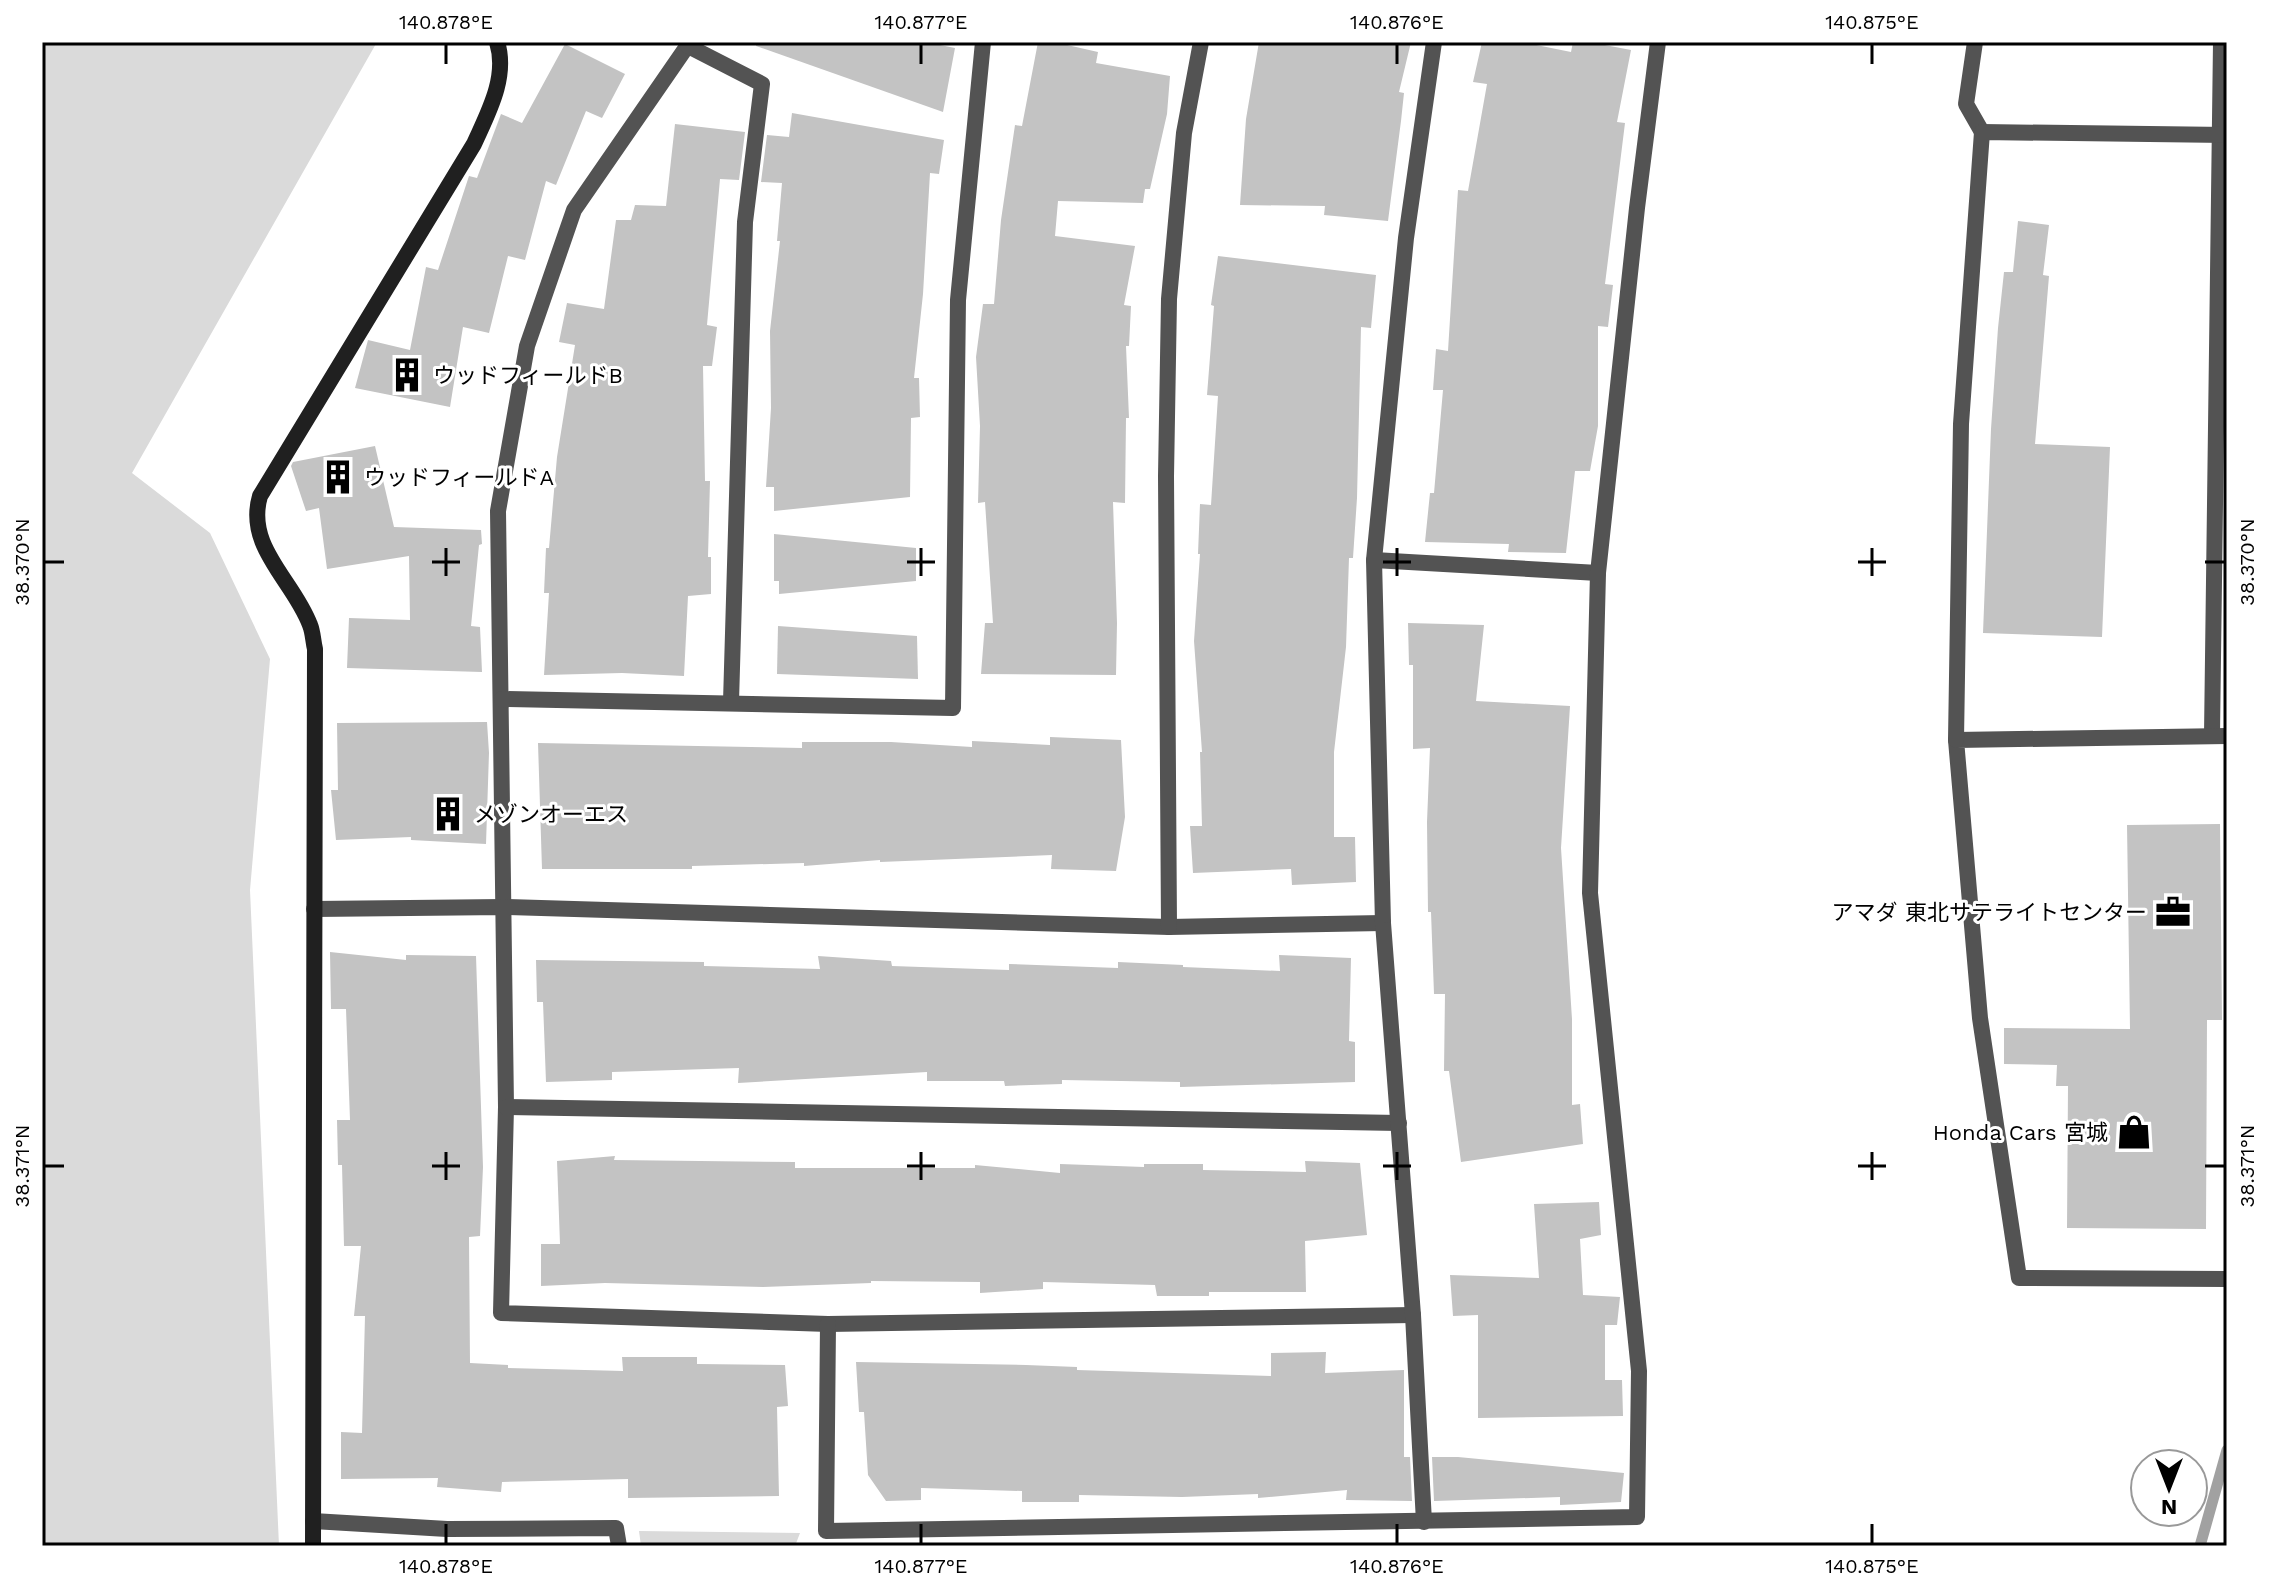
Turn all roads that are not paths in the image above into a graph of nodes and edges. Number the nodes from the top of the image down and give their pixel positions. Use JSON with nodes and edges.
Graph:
{"nodes":[{"id":1,"x":497,"y":42,"type":"edge"},
{"id":2,"x":983,"y":42,"type":"edge"},
{"id":3,"x":1201,"y":42,"type":"edge"},
{"id":4,"x":1434,"y":42,"type":"edge"},
{"id":5,"x":1658,"y":42,"type":"edge"},
{"id":6,"x":1975,"y":42,"type":"edge"},
{"id":7,"x":2221,"y":42,"type":"edge"},
{"id":8,"x":689,"y":44,"type":"edge"},
{"id":9,"x":1982,"y":132,"type":"junction"},
{"id":10,"x":2222,"y":135,"type":"edge"},
{"id":11,"x":1374,"y":560,"type":"junction"},
{"id":12,"x":1598,"y":573,"type":"junction"},
{"id":13,"x":502,"y":699,"type":"junction"},
{"id":14,"x":731,"y":702,"type":"junction"},
{"id":15,"x":2220,"y":736,"type":"edge"},
{"id":16,"x":1956,"y":740,"type":"junction"},
{"id":17,"x":504,"y":907,"type":"junction"},
{"id":18,"x":314,"y":909,"type":"junction"},
{"id":19,"x":1383,"y":923,"type":"junction"},
{"id":20,"x":1169,"y":927,"type":"junction"},
{"id":21,"x":506,"y":1107,"type":"junction"},
{"id":22,"x":1399,"y":1123,"type":"junction"},
{"id":23,"x":2227,"y":1279,"type":"edge"},
{"id":24,"x":1413,"y":1315,"type":"junction"},
{"id":25,"x":828,"y":1324,"type":"junction"},
{"id":26,"x":313,"y":1521,"type":"junction"},
{"id":27,"x":1424,"y":1522,"type":"junction"},
{"id":28,"x":448,"y":1538,"type":"edge"},
{"id":29,"x":313,"y":1546,"type":"edge"},
{"id":30,"x":619,"y":1546,"type":"edge"}],
"edges":[{"from":1,"to":18,"type":"street"},
{"from":2,"to":14,"type":"street"},
{"from":3,"to":20,"type":"street"},
{"from":4,"to":11,"type":"street"},
{"from":5,"to":12,"type":"street"},
{"from":6,"to":9,"type":"street"},
{"from":7,"to":10,"type":"street"},
{"from":8,"to":13,"type":"street"},
{"from":8,"to":14,"type":"street"},
{"from":9,"to":10,"type":"street"},
{"from":9,"to":16,"type":"street"},
{"from":10,"to":15,"type":"street"},
{"from":11,"to":12,"type":"street"},
{"from":11,"to":19,"type":"street"},
{"from":12,"to":27,"type":"street"},
{"from":13,"to":14,"type":"street"},
{"from":13,"to":17,"type":"street"},
{"from":15,"to":16,"type":"street"},
{"from":16,"to":23,"type":"street"},
{"from":17,"to":18,"type":"street"},
{"from":17,"to":20,"type":"street"},
{"from":17,"to":21,"type":"street"},
{"from":18,"to":26,"type":"street"},
{"from":19,"to":20,"type":"street"},
{"from":19,"to":22,"type":"street"},
{"from":21,"to":22,"type":"street"},
{"from":21,"to":25,"type":"street"},
{"from":22,"to":24,"type":"street"},
{"from":24,"to":25,"type":"street"},
{"from":24,"to":27,"type":"street"},
{"from":25,"to":27,"type":"street"},
{"from":26,"to":28,"type":"street"},
{"from":26,"to":29,"type":"street"},
{"from":28,"to":30,"type":"street"}]}
